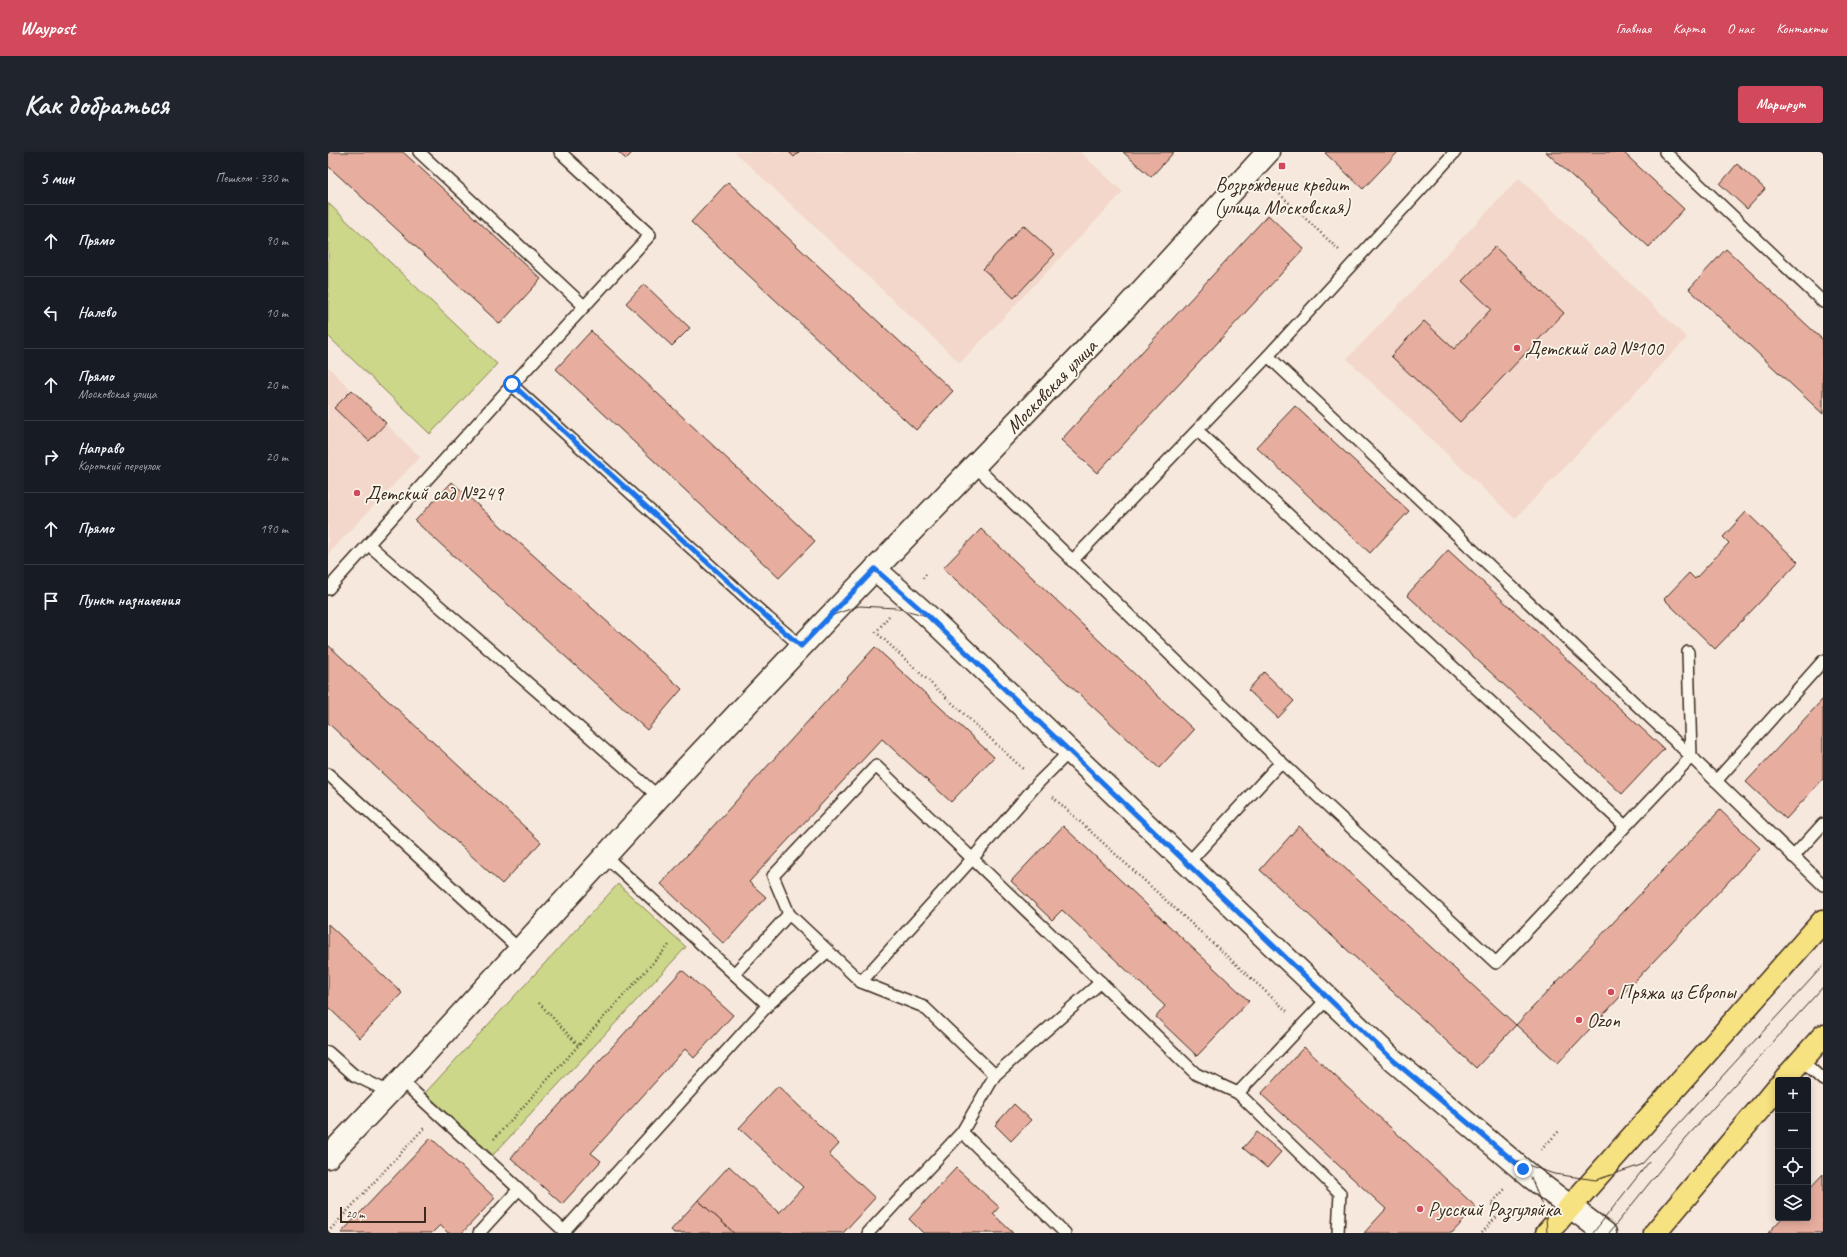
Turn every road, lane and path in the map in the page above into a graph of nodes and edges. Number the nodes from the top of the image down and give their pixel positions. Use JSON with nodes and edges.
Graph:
{"nodes":[{"id":1,"x":419,"y":152,"type":"edge"},
{"id":2,"x":560,"y":152,"type":"edge"},
{"id":3,"x":1268,"y":152,"type":"edge"},
{"id":4,"x":1455,"y":152,"type":"edge"},
{"id":5,"x":1665,"y":152,"type":"edge"},
{"id":6,"x":1252,"y":169,"type":"junction"},
{"id":7,"x":1352,"y":262,"type":"junction"},
{"id":8,"x":1823,"y":302,"type":"edge"},
{"id":9,"x":584,"y":306,"type":"junction"},
{"id":10,"x":1268,"y":356,"type":"junction"},
{"id":11,"x":512,"y":384,"type":"junction"},
{"id":12,"x":1198,"y":431,"type":"junction"},
{"id":13,"x":974,"y":466,"type":"junction"},
{"id":14,"x":369,"y":545,"type":"junction"},
{"id":15,"x":1072,"y":561,"type":"junction"},
{"id":16,"x":875,"y":569,"type":"junction"},
{"id":17,"x":328,"y":589,"type":"edge"},
{"id":18,"x":876,"y":632,"type":"dead end"},
{"id":19,"x":801,"y":646,"type":"junction"},
{"id":20,"x":1688,"y":652,"type":"dead end"},
{"id":21,"x":1823,"y":661,"type":"edge"},
{"id":22,"x":1070,"y":751,"type":"junction"},
{"id":23,"x":1691,"y":757,"type":"junction"},
{"id":24,"x":1281,"y":762,"type":"junction"},
{"id":25,"x":328,"y":774,"type":"edge"},
{"id":26,"x":1716,"y":781,"type":"junction"},
{"id":27,"x":1038,"y":783,"type":"junction"},
{"id":28,"x":659,"y":797,"type":"junction"},
{"id":29,"x":1823,"y":824,"type":"edge"},
{"id":30,"x":1625,"y":826,"type":"junction"},
{"id":31,"x":606,"y":857,"type":"junction"},
{"id":32,"x":1793,"y":857,"type":"junction"},
{"id":33,"x":972,"y":859,"type":"junction"},
{"id":34,"x":1188,"y":863,"type":"junction"},
{"id":35,"x":1823,"y":885,"type":"edge"},
{"id":36,"x":789,"y":914,"type":"junction"},
{"id":37,"x":1823,"y":921,"type":"edge"},
{"id":38,"x":685,"y":928,"type":"junction"},
{"id":39,"x":519,"y":949,"type":"junction"},
{"id":40,"x":828,"y":951,"type":"junction"},
{"id":41,"x":734,"y":974,"type":"junction"},
{"id":42,"x":861,"y":982,"type":"junction"},
{"id":43,"x":1101,"y":982,"type":"junction"},
{"id":44,"x":1329,"y":997,"type":"junction"},
{"id":45,"x":539,"y":1003,"type":"dead end"},
{"id":46,"x":768,"y":1005,"type":"junction"},
{"id":47,"x":1302,"y":1024,"type":"junction"},
{"id":48,"x":1823,"y":1036,"type":"edge"},
{"id":49,"x":578,"y":1045,"type":"junction"},
{"id":50,"x":328,"y":1052,"type":"edge"},
{"id":51,"x":1801,"y":1060,"type":"junction"},
{"id":52,"x":995,"y":1075,"type":"junction"},
{"id":53,"x":1787,"y":1077,"type":"edge"},
{"id":54,"x":1823,"y":1080,"type":"edge"},
{"id":55,"x":395,"y":1086,"type":"junction"},
{"id":56,"x":1775,"y":1091,"type":"edge"},
{"id":57,"x":1238,"y":1093,"type":"junction"},
{"id":58,"x":437,"y":1114,"type":"junction"},
{"id":59,"x":962,"y":1132,"type":"junction"},
{"id":60,"x":480,"y":1154,"type":"junction"},
{"id":61,"x":328,"y":1157,"type":"edge"},
{"id":62,"x":519,"y":1189,"type":"junction"},
{"id":63,"x":1492,"y":1203,"type":"dead end"},
{"id":64,"x":1570,"y":1207,"type":"junction"},
{"id":65,"x":328,"y":1232,"type":"edge"},
{"id":66,"x":565,"y":1232,"type":"edge"},
{"id":67,"x":479,"y":1233,"type":"edge"},
{"id":68,"x":868,"y":1233,"type":"edge"},
{"id":69,"x":1065,"y":1233,"type":"edge"},
{"id":70,"x":1338,"y":1233,"type":"edge"},
{"id":71,"x":1482,"y":1233,"type":"edge"},
{"id":72,"x":1548,"y":1233,"type":"edge"},
{"id":73,"x":1605,"y":1233,"type":"edge"},
{"id":74,"x":1655,"y":1233,"type":"edge"}],
"edges":[{"from":1,"to":9,"type":"lane"},
{"from":2,"to":9,"type":"lane"},
{"from":3,"to":6,"type":"street","name":"Московская улица"},
{"from":4,"to":7,"type":"lane"},
{"from":5,"to":8,"type":"lane"},
{"from":6,"to":7,"type":"path"},
{"from":6,"to":13,"type":"street","name":"Московская улица"},
{"from":7,"to":10,"type":"lane"},
{"from":9,"to":11,"type":"lane"},
{"from":10,"to":12,"type":"lane"},
{"from":10,"to":23,"type":"lane"},
{"from":11,"to":14,"type":"lane"},
{"from":11,"to":19,"type":"lane"},
{"from":12,"to":15,"type":"lane"},
{"from":12,"to":30,"type":"lane"},
{"from":13,"to":15,"type":"lane"},
{"from":13,"to":16,"type":"street","name":"Московская улица"},
{"from":14,"to":17,"type":"lane"},
{"from":14,"to":28,"type":"lane"},
{"from":15,"to":24,"type":"lane"},
{"from":16,"to":19,"type":"street","name":"Московская улица"},
{"from":16,"to":22,"type":"street"},
{"from":18,"to":27,"type":"path"},
{"from":19,"to":28,"type":"street","name":"Московская улица"},
{"from":20,"to":23,"type":"lane"},
{"from":21,"to":26,"type":"lane"},
{"from":22,"to":27,"type":"lane"},
{"from":22,"to":34,"type":"street"},
{"from":23,"to":26,"type":"lane"},
{"from":23,"to":30,"type":"lane"},
{"from":24,"to":30,"type":"lane"},
{"from":24,"to":34,"type":"lane"},
{"from":25,"to":39,"type":"lane"},
{"from":26,"to":32,"type":"lane"},
{"from":27,"to":33,"type":"lane"},
{"from":27,"to":47,"type":"path"},
{"from":28,"to":31,"type":"street","name":"Московская улица"},
{"from":29,"to":32,"type":"lane"},
{"from":31,"to":38,"type":"lane"},
{"from":31,"to":39,"type":"street","name":"Московская улица"},
{"from":32,"to":35,"type":"lane"},
{"from":33,"to":36,"type":"lane"},
{"from":33,"to":42,"type":"lane"},
{"from":33,"to":43,"type":"lane"},
{"from":34,"to":44,"type":"street"},
{"from":36,"to":40,"type":"lane"},
{"from":36,"to":41,"type":"lane"},
{"from":37,"to":64,"type":"highway"},
{"from":38,"to":41,"type":"lane"},
{"from":38,"to":49,"type":"path"},
{"from":39,"to":55,"type":"street","name":"Московская улица"},
{"from":40,"to":42,"type":"lane"},
{"from":40,"to":46,"type":"lane"},
{"from":41,"to":46,"type":"lane"},
{"from":42,"to":52,"type":"lane"},
{"from":43,"to":52,"type":"lane"},
{"from":43,"to":57,"type":"lane"},
{"from":44,"to":47,"type":"lane"},
{"from":44,"to":64,"type":"street"},
{"from":45,"to":49,"type":"path"},
{"from":46,"to":66,"type":"lane"},
{"from":47,"to":57,"type":"lane"},
{"from":48,"to":51,"type":"highway"},
{"from":49,"to":60,"type":"path"},
{"from":50,"to":55,"type":"lane"},
{"from":51,"to":53,"type":"highway"},
{"from":51,"to":54,"type":"lane"},
{"from":52,"to":59,"type":"lane"},
{"from":55,"to":58,"type":"lane"},
{"from":55,"to":61,"type":"street","name":"Московская улица"},
{"from":56,"to":74,"type":"highway"},
{"from":57,"to":70,"type":"lane"},
{"from":58,"to":60,"type":"lane"},
{"from":58,"to":65,"type":"path"},
{"from":59,"to":68,"type":"lane"},
{"from":59,"to":69,"type":"lane"},
{"from":60,"to":62,"type":"lane"},
{"from":62,"to":66,"type":"lane"},
{"from":62,"to":67,"type":"lane"},
{"from":63,"to":71,"type":"path"},
{"from":64,"to":72,"type":"highway"},
{"from":64,"to":73,"type":"street"}]}
